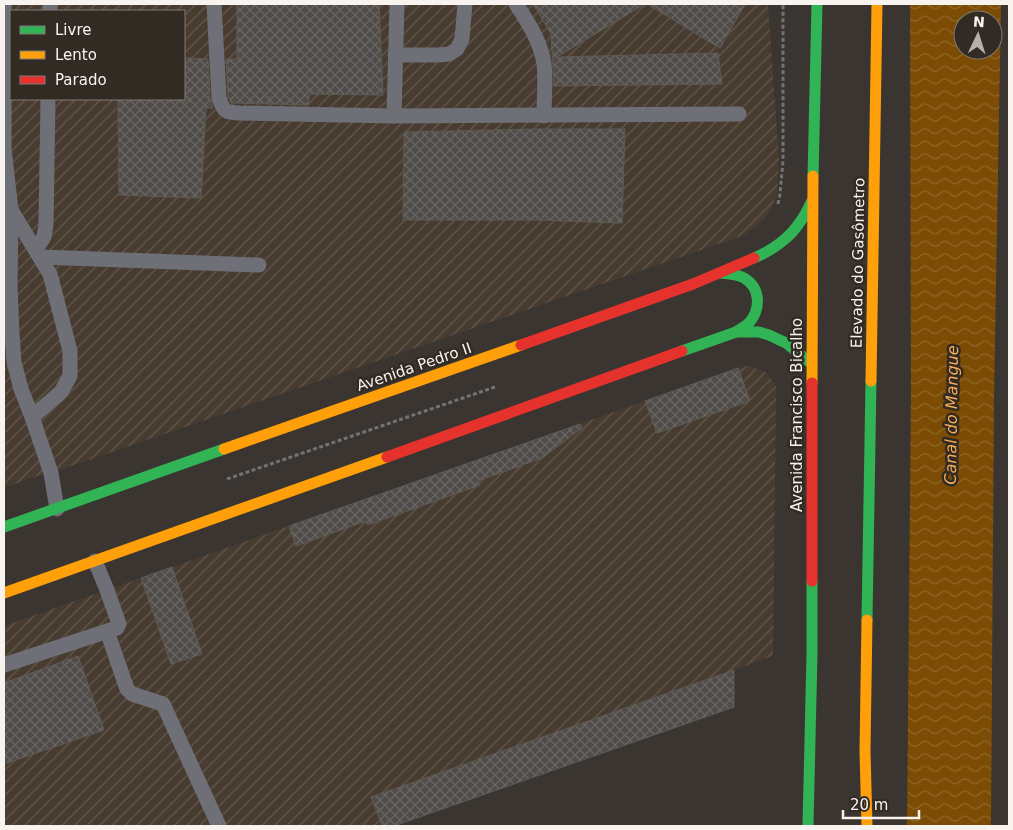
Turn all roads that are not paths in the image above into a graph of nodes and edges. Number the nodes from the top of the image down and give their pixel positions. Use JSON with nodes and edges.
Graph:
{"nodes":[{"id":1,"x":4,"y":4,"type":"edge"},
{"id":2,"x":214,"y":4,"type":"edge"},
{"id":3,"x":397,"y":4,"type":"edge"},
{"id":4,"x":465,"y":4,"type":"edge"},
{"id":5,"x":516,"y":4,"type":"edge"},
{"id":6,"x":817,"y":4,"type":"edge"},
{"id":7,"x":877,"y":4,"type":"edge"},
{"id":8,"x":396,"y":55,"type":"junction"},
{"id":9,"x":48,"y":100,"type":"edge"},
{"id":10,"x":739,"y":114,"type":"dead end"},
{"id":11,"x":394,"y":116,"type":"junction"},
{"id":12,"x":544,"y":116,"type":"junction"},
{"id":13,"x":812,"y":201,"type":"junction"},
{"id":14,"x":10,"y":210,"type":"junction"},
{"id":15,"x":39,"y":253,"type":"junction"},
{"id":16,"x":259,"y":266,"type":"dead end"},
{"id":17,"x":721,"y":273,"type":"junction"},
{"id":18,"x":736,"y":332,"type":"junction"},
{"id":19,"x":812,"y":364,"type":"junction"},
{"id":20,"x":32,"y":418,"type":"junction"},
{"id":21,"x":58,"y":509,"type":"junction"},
{"id":22,"x":4,"y":527,"type":"edge"},
{"id":23,"x":95,"y":562,"type":"junction"},
{"id":24,"x":4,"y":593,"type":"edge"},
{"id":25,"x":107,"y":630,"type":"junction"},
{"id":26,"x":4,"y":665,"type":"edge"},
{"id":27,"x":865,"y":751,"type":"junction"},
{"id":28,"x":219,"y":826,"type":"edge"},
{"id":29,"x":808,"y":826,"type":"edge"},
{"id":30,"x":856,"y":826,"type":"edge"},
{"id":31,"x":867,"y":826,"type":"edge"}],
"edges":[{"from":1,"to":14,"type":"lane"},
{"from":2,"to":11,"type":"lane"},
{"from":3,"to":8,"type":"lane"},
{"from":4,"to":8,"type":"lane"},
{"from":5,"to":12,"type":"lane"},
{"from":6,"to":13,"type":"main road","name":"Avenida Francisco Bicalho"},
{"from":7,"to":27,"type":"main road","name":"Elevado do Gasômetro"},
{"from":8,"to":11,"type":"lane"},
{"from":9,"to":15,"type":"lane"},
{"from":10,"to":12,"type":"lane"},
{"from":11,"to":12,"type":"lane"},
{"from":13,"to":17,"type":"main road","name":"Avenida Pedro II"},
{"from":13,"to":19,"type":"main road","name":"Avenida Francisco Bicalho"},
{"from":14,"to":15,"type":"lane"},
{"from":14,"to":20,"type":"lane"},
{"from":15,"to":16,"type":"lane"},
{"from":15,"to":20,"type":"lane"},
{"from":17,"to":18,"type":"main road"},
{"from":17,"to":21,"type":"main road","name":"Avenida Pedro II"},
{"from":18,"to":19,"type":"main road"},
{"from":18,"to":23,"type":"main road"},
{"from":19,"to":29,"type":"main road","name":"Avenida Francisco Bicalho"},
{"from":20,"to":21,"type":"lane"},
{"from":21,"to":22,"type":"main road","name":"Avenida Pedro II"},
{"from":23,"to":24,"type":"main road"},
{"from":23,"to":25,"type":"lane"},
{"from":25,"to":26,"type":"lane"},
{"from":25,"to":28,"type":"lane"},
{"from":27,"to":30,"type":"lane"},
{"from":27,"to":31,"type":"main road"}]}
